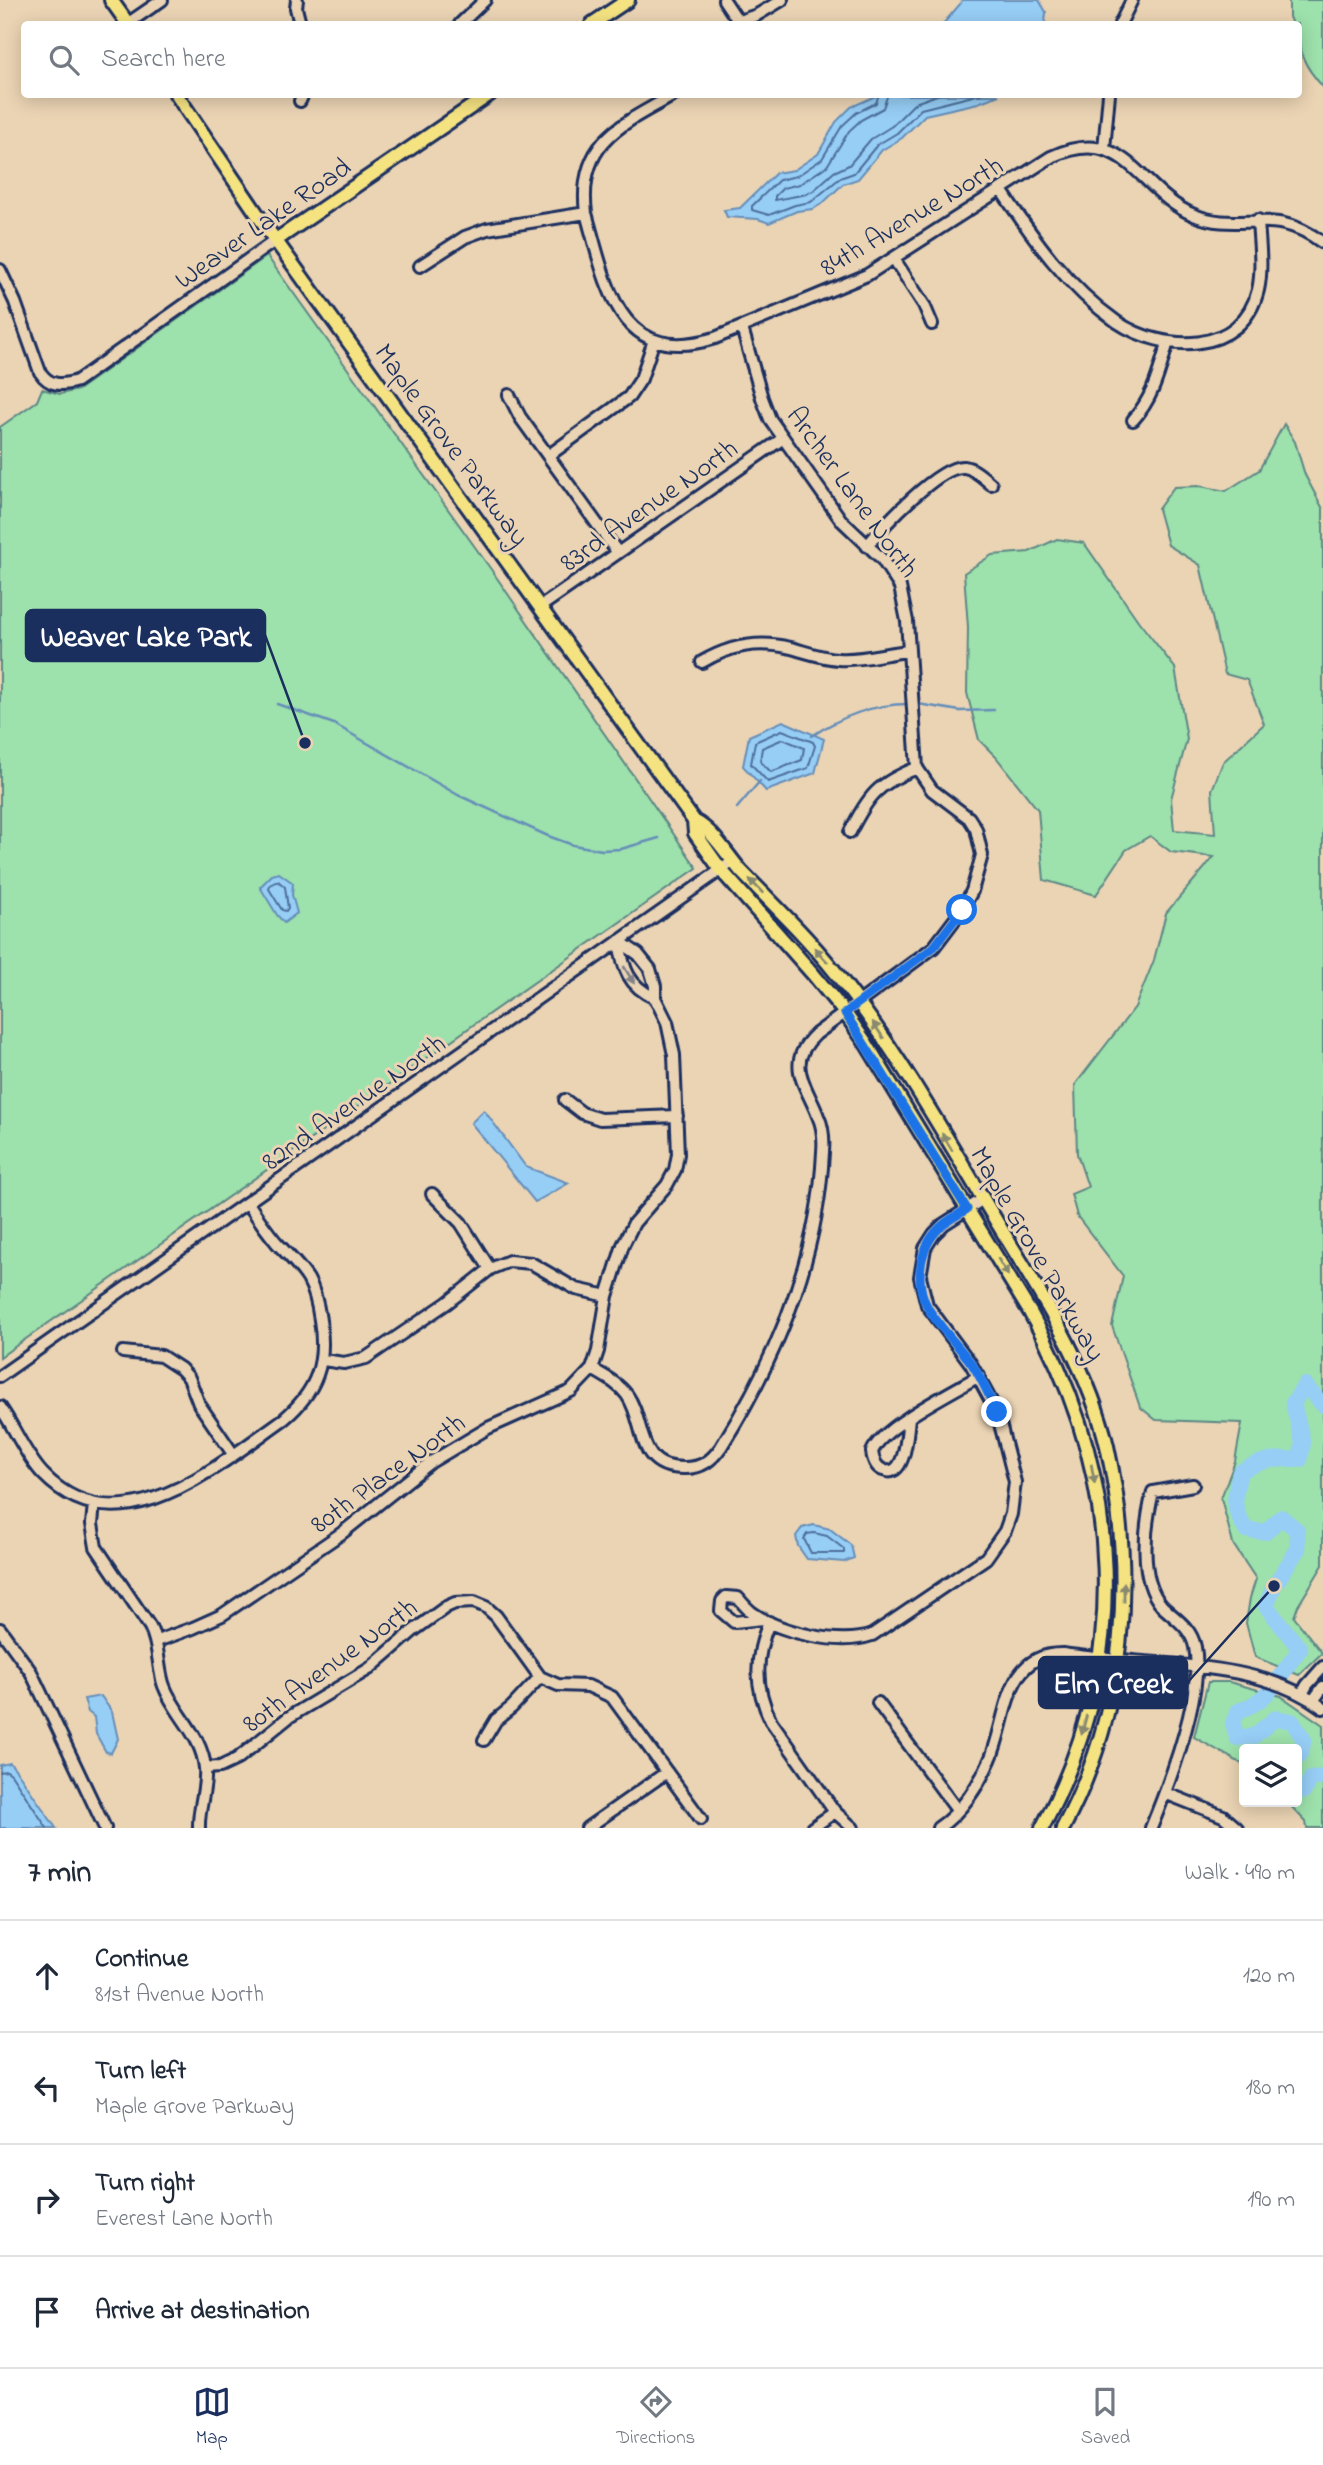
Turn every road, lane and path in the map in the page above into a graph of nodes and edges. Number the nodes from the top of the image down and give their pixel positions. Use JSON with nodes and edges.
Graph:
{"nodes":[{"id":1,"x":111,"y":0,"type":"edge"},
{"id":2,"x":162,"y":0,"type":"edge"},
{"id":3,"x":297,"y":0,"type":"edge"},
{"id":4,"x":485,"y":0,"type":"edge"},
{"id":5,"x":628,"y":0,"type":"edge"},
{"id":6,"x":724,"y":0,"type":"edge"},
{"id":7,"x":782,"y":0,"type":"edge"},
{"id":8,"x":1132,"y":0,"type":"edge"},
{"id":9,"x":126,"y":21,"type":"edge"},
{"id":10,"x":132,"y":21,"type":"edge"},
{"id":11,"x":299,"y":21,"type":"edge"},
{"id":12,"x":463,"y":21,"type":"edge"},
{"id":13,"x":597,"y":21,"type":"edge"},
{"id":14,"x":739,"y":21,"type":"edge"},
{"id":15,"x":744,"y":21,"type":"edge"},
{"id":16,"x":1122,"y":21,"type":"edge"},
{"id":17,"x":179,"y":98,"type":"edge"},
{"id":18,"x":484,"y":98,"type":"edge"},
{"id":19,"x":669,"y":98,"type":"edge"},
{"id":20,"x":1109,"y":98,"type":"edge"},
{"id":21,"x":1104,"y":149,"type":"junction"},
{"id":22,"x":1001,"y":190,"type":"junction"},
{"id":23,"x":586,"y":214,"type":"junction"},
{"id":24,"x":1258,"y":220,"type":"junction"},
{"id":25,"x":276,"y":240,"type":"junction"},
{"id":26,"x":1323,"y":243,"type":"edge"},
{"id":27,"x":894,"y":259,"type":"junction"},
{"id":28,"x":419,"y":266,"type":"dead end"},
{"id":29,"x":0,"y":270,"type":"edge"},
{"id":30,"x":933,"y":324,"type":"dead end"},
{"id":31,"x":742,"y":328,"type":"junction"},
{"id":32,"x":654,"y":340,"type":"junction"},
{"id":33,"x":1168,"y":342,"type":"junction"},
{"id":34,"x":509,"y":395,"type":"dead end"},
{"id":35,"x":1133,"y":420,"type":"dead end"},
{"id":36,"x":782,"y":439,"type":"junction"},
{"id":37,"x":548,"y":456,"type":"junction"},
{"id":38,"x":991,"y":484,"type":"dead end"},
{"id":39,"x":867,"y":545,"type":"junction"},
{"id":40,"x":618,"y":553,"type":"junction"},
{"id":41,"x":540,"y":607,"type":"junction"},
{"id":42,"x":909,"y":651,"type":"junction"},
{"id":43,"x":702,"y":662,"type":"dead end"},
{"id":44,"x":917,"y":768,"type":"junction"},
{"id":45,"x":694,"y":821,"type":"junction"},
{"id":46,"x":850,"y":832,"type":"dead end"},
{"id":47,"x":733,"y":862,"type":"junction"},
{"id":48,"x":721,"y":870,"type":"junction"},
{"id":49,"x":619,"y":941,"type":"junction"},
{"id":50,"x":655,"y":998,"type":"junction"},
{"id":51,"x":859,"y":1003,"type":"junction"},
{"id":52,"x":845,"y":1013,"type":"junction"},
{"id":53,"x":565,"y":1100,"type":"dead end"},
{"id":54,"x":677,"y":1116,"type":"junction"},
{"id":55,"x":432,"y":1194,"type":"dead end"},
{"id":56,"x":983,"y":1199,"type":"junction"},
{"id":57,"x":248,"y":1203,"type":"junction"},
{"id":58,"x":967,"y":1209,"type":"junction"},
{"id":59,"x":490,"y":1269,"type":"junction"},
{"id":60,"x":607,"y":1296,"type":"junction"},
{"id":61,"x":123,"y":1352,"type":"dead end"},
{"id":62,"x":323,"y":1360,"type":"junction"},
{"id":63,"x":592,"y":1369,"type":"junction"},
{"id":64,"x":0,"y":1376,"type":"edge"},
{"id":65,"x":979,"y":1376,"type":"junction"},
{"id":66,"x":0,"y":1407,"type":"edge"},
{"id":67,"x":909,"y":1418,"type":"junction"},
{"id":68,"x":233,"y":1454,"type":"junction"},
{"id":69,"x":1193,"y":1485,"type":"dead end"},
{"id":70,"x":94,"y":1504,"type":"junction"},
{"id":71,"x":0,"y":1629,"type":"edge"},
{"id":72,"x":157,"y":1641,"type":"junction"},
{"id":73,"x":1098,"y":1658,"type":"junction"},
{"id":74,"x":1116,"y":1660,"type":"junction"},
{"id":75,"x":1323,"y":1667,"type":"edge"},
{"id":76,"x":1196,"y":1668,"type":"junction"},
{"id":77,"x":540,"y":1677,"type":"junction"},
{"id":78,"x":1323,"y":1687,"type":"edge"},
{"id":79,"x":1297,"y":1691,"type":"junction"},
{"id":80,"x":1313,"y":1701,"type":"junction"},
{"id":81,"x":878,"y":1703,"type":"dead end"},
{"id":82,"x":1323,"y":1708,"type":"edge"},
{"id":83,"x":484,"y":1740,"type":"dead end"},
{"id":84,"x":205,"y":1768,"type":"junction"},
{"id":85,"x":667,"y":1772,"type":"junction"},
{"id":86,"x":1165,"y":1793,"type":"junction"},
{"id":87,"x":957,"y":1810,"type":"junction"},
{"id":88,"x":835,"y":1812,"type":"junction"},
{"id":89,"x":701,"y":1819,"type":"dead end"},
{"id":90,"x":105,"y":1828,"type":"edge"},
{"id":91,"x":199,"y":1828,"type":"edge"},
{"id":92,"x":587,"y":1828,"type":"edge"},
{"id":93,"x":812,"y":1828,"type":"edge"},
{"id":94,"x":853,"y":1828,"type":"edge"},
{"id":95,"x":937,"y":1828,"type":"edge"},
{"id":96,"x":1042,"y":1828,"type":"edge"},
{"id":97,"x":1063,"y":1828,"type":"edge"},
{"id":98,"x":1152,"y":1828,"type":"edge"},
{"id":99,"x":1237,"y":1828,"type":"edge"}],
"edges":[{"from":1,"to":9,"type":"main road"},
{"from":2,"to":10,"type":"street"},
{"from":3,"to":11,"type":"street"},
{"from":4,"to":12,"type":"street"},
{"from":5,"to":13,"type":"main road"},
{"from":6,"to":14,"type":"street"},
{"from":7,"to":15,"type":"street"},
{"from":8,"to":16,"type":"street"},
{"from":17,"to":25,"type":"main road","name":"Maple Grove Parkway"},
{"from":18,"to":25,"type":"main road","name":"Weaver Lake Road"},
{"from":19,"to":23,"type":"street"},
{"from":20,"to":21,"type":"street"},
{"from":21,"to":22,"type":"street","name":"84th Avenue North"},
{"from":21,"to":24,"type":"street"},
{"from":22,"to":27,"type":"street","name":"84th Avenue North"},
{"from":22,"to":33,"type":"street"},
{"from":23,"to":28,"type":"street"},
{"from":23,"to":32,"type":"street"},
{"from":24,"to":26,"type":"street"},
{"from":24,"to":33,"type":"street"},
{"from":25,"to":29,"type":"street","name":"Weaver Lake Road"},
{"from":25,"to":41,"type":"main road","name":"Maple Grove Parkway"},
{"from":27,"to":30,"type":"street"},
{"from":27,"to":31,"type":"street","name":"84th Avenue North"},
{"from":31,"to":32,"type":"street","name":"84th Avenue North"},
{"from":31,"to":36,"type":"street","name":"Archer Lane North"},
{"from":32,"to":37,"type":"street"},
{"from":33,"to":35,"type":"street"},
{"from":34,"to":37,"type":"street"},
{"from":36,"to":39,"type":"street","name":"Archer Lane North"},
{"from":36,"to":40,"type":"street","name":"83rd Avenue North"},
{"from":37,"to":40,"type":"street"},
{"from":38,"to":39,"type":"street"},
{"from":39,"to":42,"type":"street","name":"Archer Lane North"},
{"from":40,"to":41,"type":"street","name":"83rd Avenue North"},
{"from":41,"to":45,"type":"main road","name":"Maple Grove Parkway"},
{"from":42,"to":43,"type":"street"},
{"from":42,"to":44,"type":"street","name":"Archer Lane North"},
{"from":44,"to":46,"type":"street"},
{"from":44,"to":51,"type":"street"},
{"from":45,"to":47,"type":"main road","name":"Maple Grove Parkway"},
{"from":45,"to":48,"type":"main road","name":"Maple Grove Parkway"},
{"from":47,"to":48,"type":"street","name":"82nd Avenue North"},
{"from":51,"to":47,"type":"main road","name":"Maple Grove Parkway","one_way":true},
{"from":48,"to":49,"type":"street","name":"82nd Avenue North"},
{"from":48,"to":52,"type":"main road","name":"Maple Grove Parkway"},
{"from":49,"to":50,"type":"street","one_way":true},
{"from":49,"to":50,"type":"street"},
{"from":49,"to":57,"type":"street","name":"82nd Avenue North"},
{"from":50,"to":54,"type":"street"},
{"from":51,"to":52,"type":"street"},
{"from":56,"to":51,"type":"main road","name":"Maple Grove Parkway","one_way":true},
{"from":52,"to":58,"type":"main road","name":"Maple Grove Parkway"},
{"from":52,"to":63,"type":"street"},
{"from":53,"to":54,"type":"street"},
{"from":54,"to":60,"type":"street"},
{"from":55,"to":59,"type":"street"},
{"from":56,"to":58,"type":"street"},
{"from":74,"to":56,"type":"main road","name":"Maple Grove Parkway","one_way":true},
{"from":57,"to":62,"type":"street"},
{"from":57,"to":64,"type":"street","name":"82nd Avenue North"},
{"from":58,"to":65,"type":"street"},
{"from":58,"to":73,"type":"main road","name":"Maple Grove Parkway","one_way":true},
{"from":59,"to":60,"type":"street"},
{"from":59,"to":62,"type":"street"},
{"from":60,"to":63,"type":"street"},
{"from":61,"to":68,"type":"street"},
{"from":62,"to":68,"type":"street"},
{"from":63,"to":72,"type":"street","name":"80th Place North"},
{"from":65,"to":67,"type":"street"},
{"from":65,"to":88,"type":"street"},
{"from":66,"to":70,"type":"street"},
{"from":67,"to":67,"type":"street"},
{"from":68,"to":70,"type":"street"},
{"from":69,"to":76,"type":"street"},
{"from":70,"to":72,"type":"street"},
{"from":71,"to":90,"type":"street"},
{"from":72,"to":84,"type":"street"},
{"from":73,"to":74,"type":"street"},
{"from":73,"to":87,"type":"street"},
{"from":73,"to":96,"type":"main road","name":"Maple Grove Parkway","one_way":true},
{"from":74,"to":76,"type":"street"},
{"from":74,"to":97,"type":"main road","name":"Maple Grove Parkway"},
{"from":75,"to":79,"type":"street"},
{"from":76,"to":79,"type":"street"},
{"from":76,"to":86,"type":"street"},
{"from":77,"to":83,"type":"street"},
{"from":77,"to":84,"type":"street","name":"80th Avenue North"},
{"from":77,"to":85,"type":"street"},
{"from":78,"to":80,"type":"street"},
{"from":79,"to":80,"type":"street"},
{"from":80,"to":82,"type":"street"},
{"from":81,"to":87,"type":"street"},
{"from":84,"to":91,"type":"street"},
{"from":85,"to":89,"type":"street"},
{"from":85,"to":92,"type":"street"},
{"from":86,"to":98,"type":"street"},
{"from":86,"to":99,"type":"street"},
{"from":87,"to":95,"type":"street"},
{"from":88,"to":93,"type":"street"},
{"from":88,"to":94,"type":"street"}]}
